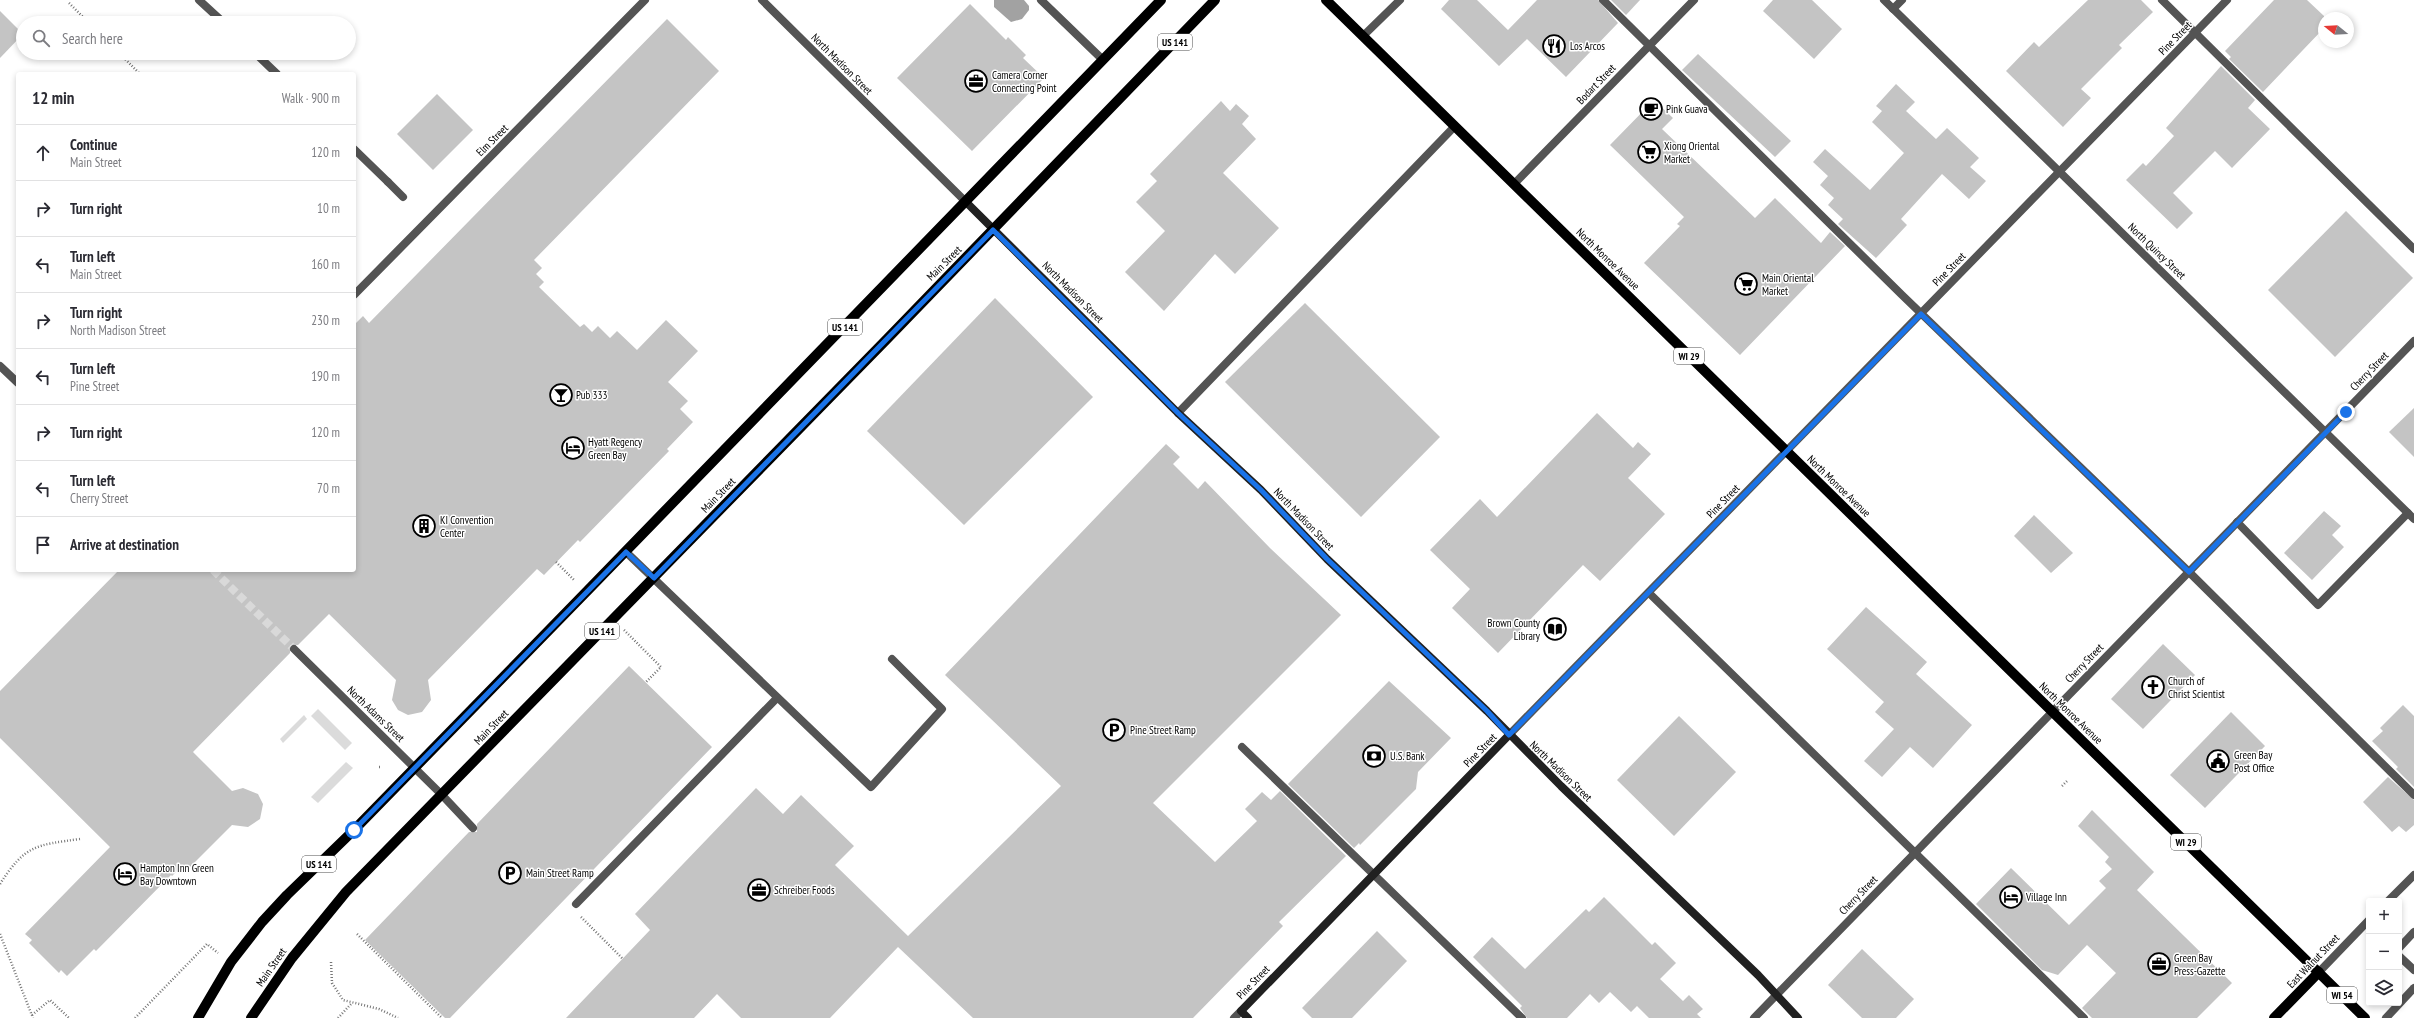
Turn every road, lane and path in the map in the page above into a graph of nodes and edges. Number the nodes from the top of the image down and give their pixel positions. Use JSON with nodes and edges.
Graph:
{"nodes":[{"id":1,"x":199,"y":0,"type":"edge"},
{"id":2,"x":645,"y":0,"type":"edge"},
{"id":3,"x":762,"y":0,"type":"edge"},
{"id":4,"x":1041,"y":0,"type":"edge"},
{"id":5,"x":1215,"y":0,"type":"edge"},
{"id":6,"x":1326,"y":0,"type":"edge"},
{"id":7,"x":1400,"y":0,"type":"edge"},
{"id":8,"x":1603,"y":0,"type":"edge"},
{"id":9,"x":1694,"y":0,"type":"edge"},
{"id":10,"x":1884,"y":0,"type":"edge"},
{"id":11,"x":1902,"y":0,"type":"edge"},
{"id":12,"x":2162,"y":0,"type":"edge"},
{"id":13,"x":2227,"y":0,"type":"edge"},
{"id":14,"x":1160,"y":1,"type":"edge"},
{"id":15,"x":69,"y":4,"type":"dead end"},
{"id":16,"x":1893,"y":9,"type":"junction"},
{"id":17,"x":82,"y":16,"type":"edge"},
{"id":18,"x":216,"y":16,"type":"edge"},
{"id":19,"x":2196,"y":32,"type":"junction"},
{"id":20,"x":1363,"y":36,"type":"junction"},
{"id":21,"x":1649,"y":45,"type":"junction"},
{"id":22,"x":1102,"y":59,"type":"junction"},
{"id":23,"x":126,"y":60,"type":"edge"},
{"id":24,"x":262,"y":60,"type":"edge"},
{"id":25,"x":138,"y":72,"type":"edge"},
{"id":26,"x":275,"y":72,"type":"edge"},
{"id":27,"x":1455,"y":126,"type":"junction"},
{"id":28,"x":356,"y":151,"type":"edge"},
{"id":29,"x":2060,"y":172,"type":"junction"},
{"id":30,"x":1514,"y":184,"type":"junction"},
{"id":31,"x":404,"y":197,"type":"dead end"},
{"id":32,"x":966,"y":202,"type":"junction"},
{"id":33,"x":993,"y":230,"type":"junction"},
{"id":34,"x":2414,"y":249,"type":"edge"},
{"id":35,"x":356,"y":293,"type":"edge"},
{"id":36,"x":1921,"y":314,"type":"junction"},
{"id":37,"x":2414,"y":341,"type":"edge"},
{"id":38,"x":0,"y":366,"type":"edge"},
{"id":39,"x":16,"y":381,"type":"edge"},
{"id":40,"x":1178,"y":413,"type":"junction"},
{"id":41,"x":2326,"y":432,"type":"junction"},
{"id":42,"x":1787,"y":451,"type":"junction"},
{"id":43,"x":2411,"y":516,"type":"edge"},
{"id":44,"x":2237,"y":522,"type":"junction"},
{"id":45,"x":626,"y":552,"type":"junction"},
{"id":46,"x":2189,"y":572,"type":"junction"},
{"id":47,"x":654,"y":578,"type":"junction"},
{"id":48,"x":1649,"y":593,"type":"junction"},
{"id":49,"x":294,"y":649,"type":"tunnel mouth"},
{"id":50,"x":892,"y":659,"type":"dead end"},
{"id":51,"x":777,"y":698,"type":"junction"},
{"id":52,"x":2053,"y":712,"type":"junction"},
{"id":53,"x":1509,"y":735,"type":"junction"},
{"id":54,"x":1242,"y":747,"type":"dead end"},
{"id":55,"x":415,"y":767,"type":"junction"},
{"id":56,"x":2067,"y":781,"type":"dead end"},
{"id":57,"x":2062,"y":786,"type":"dead end"},
{"id":58,"x":442,"y":795,"type":"junction"},
{"id":59,"x":2414,"y":795,"type":"edge"},
{"id":60,"x":473,"y":828,"type":"dead end"},
{"id":61,"x":80,"y":839,"type":"dead end"},
{"id":62,"x":1916,"y":852,"type":"junction"},
{"id":63,"x":1374,"y":875,"type":"junction"},
{"id":64,"x":2414,"y":875,"type":"edge"},
{"id":65,"x":0,"y":884,"type":"edge"},
{"id":66,"x":2391,"y":898,"type":"edge"},
{"id":67,"x":576,"y":904,"type":"joint"},
{"id":68,"x":2366,"y":926,"type":"edge"},
{"id":69,"x":2414,"y":932,"type":"edge"},
{"id":70,"x":0,"y":934,"type":"edge"},
{"id":71,"x":357,"y":934,"type":"dead end"},
{"id":72,"x":2402,"y":945,"type":"edge"},
{"id":73,"x":623,"y":959,"type":"dead end"},
{"id":74,"x":2402,"y":959,"type":"edge"},
{"id":75,"x":231,"y":962,"type":"junction"},
{"id":76,"x":331,"y":962,"type":"dead end"},
{"id":77,"x":2414,"y":970,"type":"edge"},
{"id":78,"x":2318,"y":972,"type":"junction"},
{"id":79,"x":2414,"y":988,"type":"edge"},
{"id":80,"x":1775,"y":995,"type":"junction"},
{"id":81,"x":351,"y":1004,"type":"junction"},
{"id":82,"x":1241,"y":1011,"type":"junction"},
{"id":83,"x":32,"y":1017,"type":"edge"},
{"id":84,"x":68,"y":1018,"type":"edge"},
{"id":85,"x":135,"y":1018,"type":"edge"},
{"id":86,"x":198,"y":1018,"type":"edge"},
{"id":87,"x":251,"y":1018,"type":"edge"},
{"id":88,"x":338,"y":1018,"type":"edge"},
{"id":89,"x":398,"y":1018,"type":"edge"},
{"id":90,"x":443,"y":1018,"type":"edge"},
{"id":91,"x":1234,"y":1018,"type":"edge"},
{"id":92,"x":1248,"y":1018,"type":"edge"},
{"id":93,"x":1522,"y":1018,"type":"edge"},
{"id":94,"x":1754,"y":1018,"type":"edge"},
{"id":95,"x":1798,"y":1018,"type":"edge"},
{"id":96,"x":2084,"y":1018,"type":"edge"},
{"id":97,"x":2274,"y":1018,"type":"edge"},
{"id":98,"x":2365,"y":1018,"type":"edge"},
{"id":99,"x":2386,"y":1018,"type":"edge"}],
"edges":[{"from":1,"to":18,"type":"street"},
{"from":2,"to":35,"type":"street","name":"Elm Street"},
{"from":3,"to":32,"type":"street","name":"North Madison Street"},
{"from":4,"to":22,"type":"street"},
{"from":5,"to":33,"type":"main road","name":"Main Street","number":"US 141"},
{"from":6,"to":20,"type":"main road","name":"North Monroe Avenue","number":"WI 29"},
{"from":7,"to":20,"type":"street"},
{"from":8,"to":21,"type":"street"},
{"from":9,"to":21,"type":"street","name":"Bodart Street"},
{"from":10,"to":16,"type":"street","name":"North Quincy Street"},
{"from":11,"to":16,"type":"street"},
{"from":12,"to":19,"type":"street"},
{"from":13,"to":19,"type":"street","name":"Pine Street"},
{"from":14,"to":22,"type":"main road","number":"US 141"},
{"from":15,"to":17,"type":"path"},
{"from":16,"to":29,"type":"street","name":"North Quincy Street"},
{"from":19,"to":29,"type":"street","name":"Pine Street"},
{"from":19,"to":34,"type":"street"},
{"from":20,"to":27,"type":"main road","name":"North Monroe Avenue","number":"WI 29"},
{"from":21,"to":30,"type":"street","name":"Bodart Street"},
{"from":21,"to":36,"type":"street"},
{"from":22,"to":32,"type":"main road","number":"US 141"},
{"from":23,"to":25,"type":"path"},
{"from":24,"to":26,"type":"street"},
{"from":27,"to":30,"type":"main road","name":"North Monroe Avenue","number":"WI 29"},
{"from":27,"to":40,"type":"street"},
{"from":28,"to":31,"type":"street"},
{"from":29,"to":36,"type":"street","name":"Pine Street"},
{"from":29,"to":41,"type":"street","name":"North Quincy Street"},
{"from":30,"to":42,"type":"main road","name":"North Monroe Avenue","number":"WI 29"},
{"from":32,"to":33,"type":"main road","name":"North Madison Street"},
{"from":32,"to":45,"type":"main road","number":"US 141"},
{"from":33,"to":40,"type":"main road","name":"North Madison Street"},
{"from":33,"to":47,"type":"main road","name":"Main Street","number":"US 141"},
{"from":36,"to":42,"type":"street","name":"Pine Street"},
{"from":36,"to":46,"type":"street"},
{"from":37,"to":41,"type":"street","name":"Cherry Street"},
{"from":38,"to":39,"type":"street"},
{"from":40,"to":53,"type":"main road","name":"North Madison Street"},
{"from":41,"to":43,"type":"street","name":"North Quincy Street"},
{"from":41,"to":44,"type":"street","name":"Cherry Street"},
{"from":42,"to":48,"type":"street","name":"Pine Street"},
{"from":42,"to":52,"type":"main road","name":"North Monroe Avenue","number":"WI 29"},
{"from":43,"to":44,"type":"street"},
{"from":44,"to":46,"type":"street","name":"Cherry Street"},
{"from":45,"to":47,"type":"street"},
{"from":45,"to":55,"type":"main road","number":"US 141"},
{"from":46,"to":52,"type":"street","name":"Cherry Street"},
{"from":46,"to":59,"type":"street"},
{"from":47,"to":51,"type":"street"},
{"from":47,"to":58,"type":"main road","name":"Main Street","number":"US 141"},
{"from":48,"to":53,"type":"street","name":"Pine Street"},
{"from":48,"to":62,"type":"street"},
{"from":49,"to":55,"type":"street","name":"North Adams Street"},
{"from":50,"to":51,"type":"street"},
{"from":51,"to":67,"type":"street"},
{"from":52,"to":62,"type":"street","name":"Cherry Street"},
{"from":52,"to":78,"type":"main road","name":"North Monroe Avenue","number":"WI 29"},
{"from":53,"to":63,"type":"main road","name":"Pine Street"},
{"from":53,"to":80,"type":"main road","name":"North Madison Street"},
{"from":54,"to":63,"type":"street"},
{"from":55,"to":58,"type":"street","name":"North Adams Street"},
{"from":55,"to":75,"type":"main road","number":"US 141"},
{"from":56,"to":57,"type":"path"},
{"from":58,"to":60,"type":"street","name":"North Adams Street"},
{"from":58,"to":87,"type":"main road","name":"Main Street","number":"US 141"},
{"from":61,"to":65,"type":"path"},
{"from":62,"to":80,"type":"street","name":"Cherry Street"},
{"from":62,"to":96,"type":"street"},
{"from":63,"to":82,"type":"main road","name":"Pine Street"},
{"from":63,"to":93,"type":"street"},
{"from":64,"to":66,"type":"street"},
{"from":67,"to":73,"type":"path"},
{"from":68,"to":78,"type":"street","name":"East Walnut Street"},
{"from":69,"to":72,"type":"street"},
{"from":70,"to":83,"type":"path"},
{"from":71,"to":90,"type":"path"},
{"from":74,"to":77,"type":"street"},
{"from":75,"to":85,"type":"path"},
{"from":75,"to":86,"type":"main road","number":"US 141"},
{"from":76,"to":81,"type":"path"},
{"from":78,"to":97,"type":"main road","name":"East Walnut Street"},
{"from":78,"to":98,"type":"main road","number":"WI 54"},
{"from":79,"to":99,"type":"street"},
{"from":80,"to":94,"type":"street","name":"Cherry Street"},
{"from":80,"to":95,"type":"main road","name":"North Madison Street"},
{"from":81,"to":88,"type":"path"},
{"from":81,"to":89,"type":"path"},
{"from":82,"to":91,"type":"street","name":"Pine Street"},
{"from":82,"to":92,"type":"main road"},
{"from":83,"to":84,"type":"path"}]}
